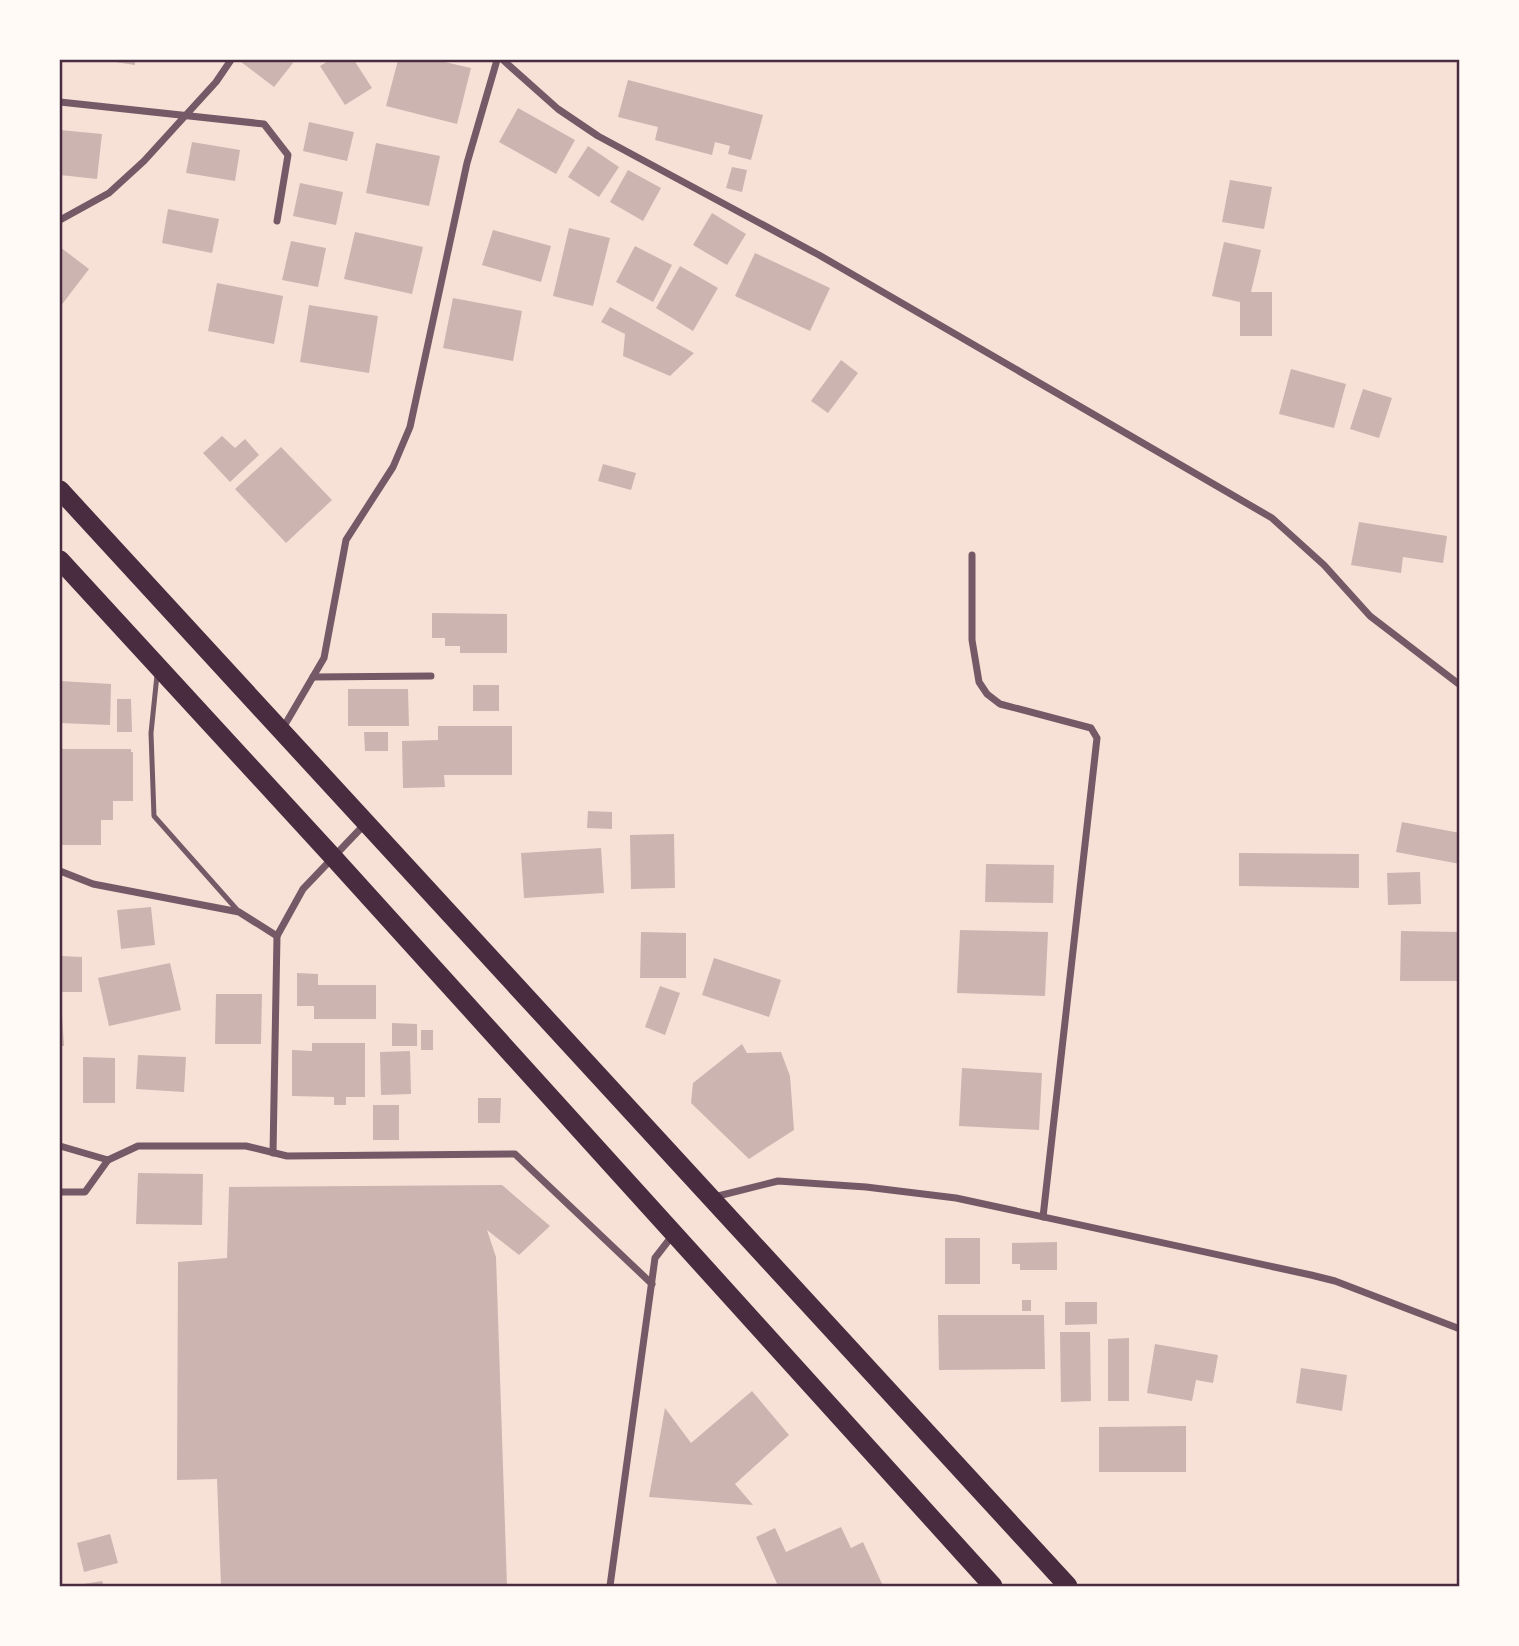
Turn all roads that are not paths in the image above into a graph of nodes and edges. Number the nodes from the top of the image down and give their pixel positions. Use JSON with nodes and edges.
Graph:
{"nodes":[{"id":1,"x":231,"y":60,"type":"edge"},
{"id":2,"x":497,"y":60,"type":"edge"},
{"id":3,"x":503,"y":60,"type":"edge"},
{"id":4,"x":60,"y":102,"type":"edge"},
{"id":5,"x":184,"y":116,"type":"junction"},
{"id":6,"x":60,"y":220,"type":"edge"},
{"id":7,"x":276,"y":221,"type":"dead end"},
{"id":8,"x":60,"y":490,"type":"edge"},
{"id":9,"x":972,"y":555,"type":"dead end"},
{"id":10,"x":60,"y":561,"type":"edge"},
{"id":11,"x":158,"y":667,"type":"junction"},
{"id":12,"x":431,"y":676,"type":"dead end"},
{"id":13,"x":313,"y":677,"type":"junction"},
{"id":14,"x":1460,"y":685,"type":"edge"},
{"id":15,"x":281,"y":732,"type":"junction"},
{"id":16,"x":365,"y":824,"type":"junction"},
{"id":17,"x":333,"y":857,"type":"junction"},
{"id":18,"x":60,"y":871,"type":"edge"},
{"id":19,"x":239,"y":912,"type":"junction"},
{"id":20,"x":277,"y":936,"type":"junction"},
{"id":21,"x":60,"y":1146,"type":"edge"},
{"id":22,"x":273,"y":1153,"type":"junction"},
{"id":23,"x":108,"y":1160,"type":"junction"},
{"id":24,"x":60,"y":1192,"type":"edge"},
{"id":25,"x":710,"y":1199,"type":"junction"},
{"id":26,"x":1043,"y":1217,"type":"junction"},
{"id":27,"x":674,"y":1234,"type":"junction"},
{"id":28,"x":652,"y":1284,"type":"junction"},
{"id":29,"x":1460,"y":1329,"type":"edge"},
{"id":30,"x":610,"y":1587,"type":"edge"},
{"id":31,"x":993,"y":1587,"type":"edge"},
{"id":32,"x":1068,"y":1587,"type":"edge"}],
"edges":[{"from":1,"to":5,"type":"street"},
{"from":2,"to":13,"type":"street"},
{"from":3,"to":14,"type":"street"},
{"from":4,"to":5,"type":"street"},
{"from":5,"to":6,"type":"street"},
{"from":5,"to":7,"type":"street"},
{"from":8,"to":15,"type":"highway"},
{"from":9,"to":26,"type":"street"},
{"from":10,"to":11,"type":"highway"},
{"from":11,"to":17,"type":"highway"},
{"from":11,"to":19,"type":"lane"},
{"from":12,"to":13,"type":"street"},
{"from":13,"to":15,"type":"street"},
{"from":15,"to":16,"type":"highway"},
{"from":16,"to":17,"type":"street"},
{"from":16,"to":25,"type":"highway"},
{"from":17,"to":20,"type":"street"},
{"from":17,"to":27,"type":"highway"},
{"from":18,"to":19,"type":"street"},
{"from":19,"to":20,"type":"street"},
{"from":20,"to":22,"type":"street"},
{"from":21,"to":23,"type":"street"},
{"from":22,"to":23,"type":"street"},
{"from":22,"to":28,"type":"street"},
{"from":23,"to":24,"type":"street"},
{"from":25,"to":26,"type":"street"},
{"from":25,"to":32,"type":"highway"},
{"from":26,"to":29,"type":"street"},
{"from":27,"to":28,"type":"street"},
{"from":27,"to":31,"type":"highway"},
{"from":28,"to":30,"type":"street"}]}
